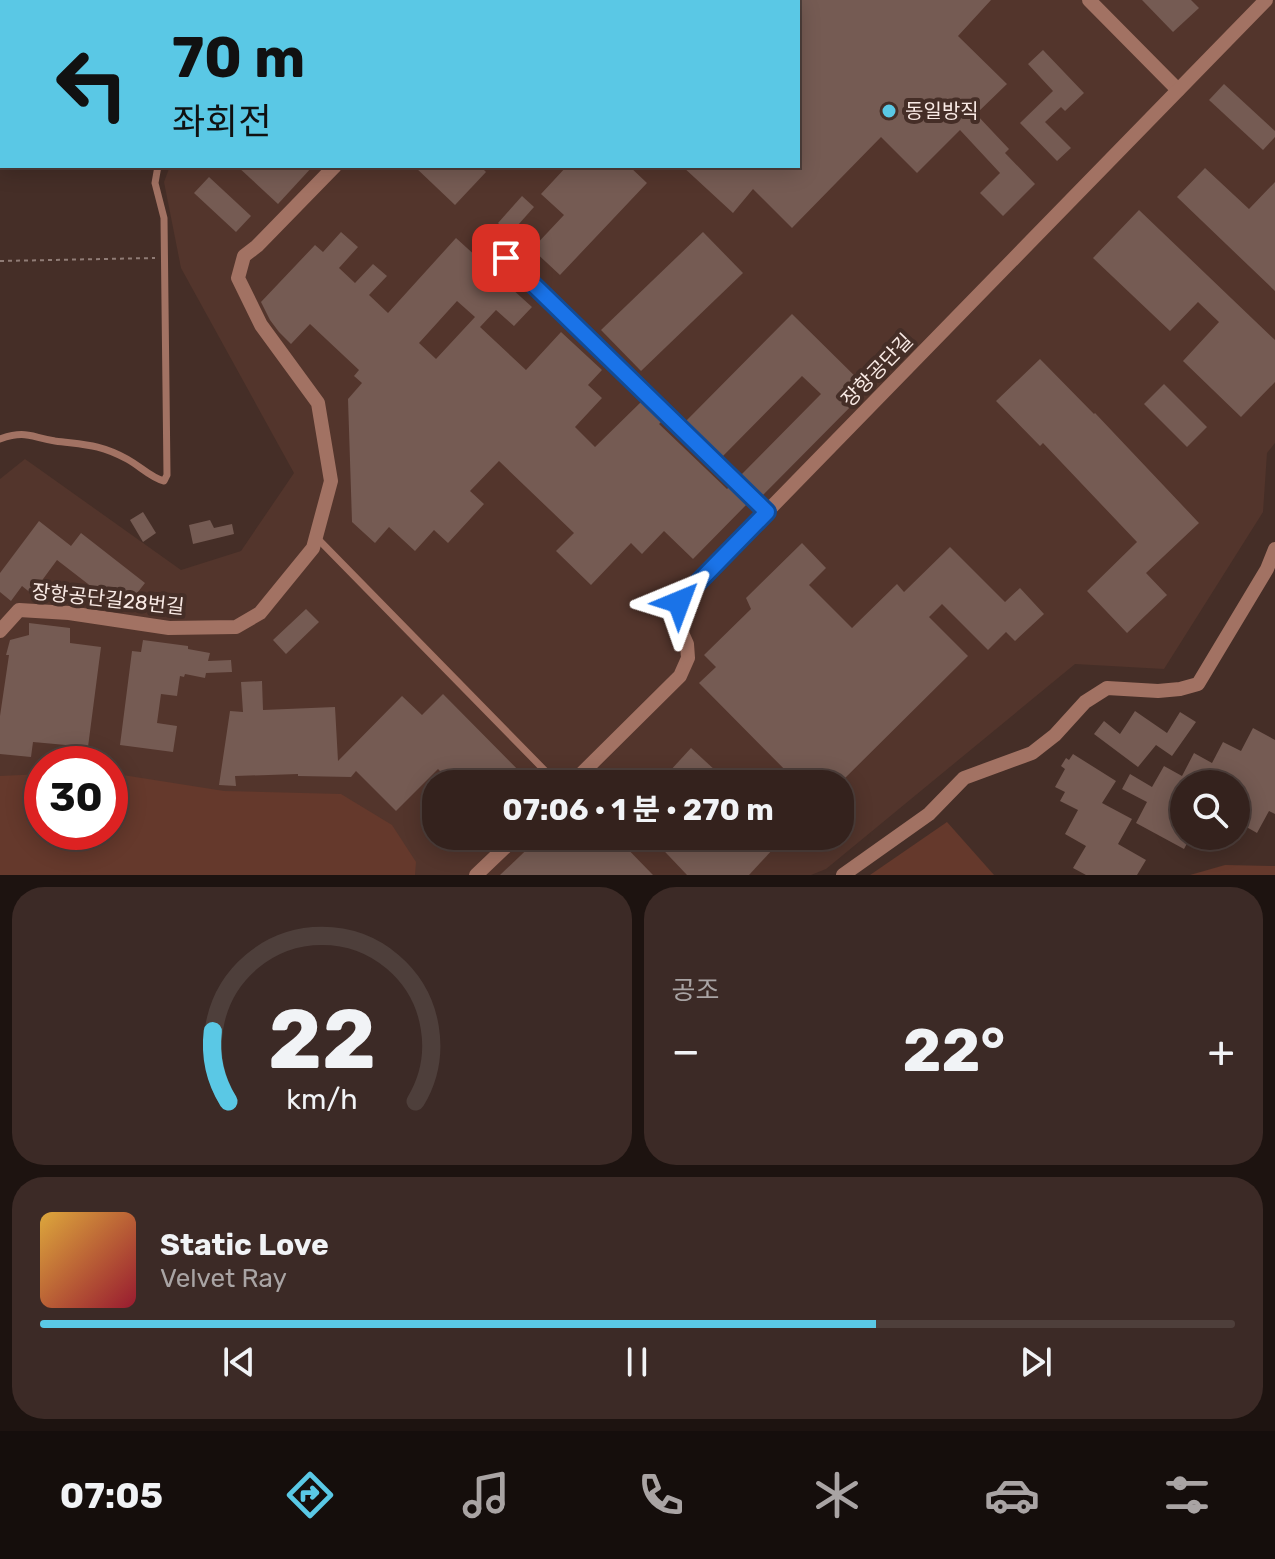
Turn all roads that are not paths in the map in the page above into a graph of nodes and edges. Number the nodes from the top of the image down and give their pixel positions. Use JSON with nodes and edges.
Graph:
{"nodes":[{"id":1,"x":1089,"y":0,"type":"edge"},
{"id":2,"x":1266,"y":0,"type":"edge"},
{"id":3,"x":1178,"y":90,"type":"junction"},
{"id":4,"x":158,"y":168,"type":"edge"},
{"id":5,"x":333,"y":168,"type":"edge"},
{"id":6,"x":506,"y":258,"type":"dead end"},
{"id":7,"x":0,"y":439,"type":"edge"},
{"id":8,"x":767,"y":512,"type":"junction"},
{"id":9,"x":316,"y":537,"type":"junction"},
{"id":10,"x":1275,"y":549,"type":"edge"},
{"id":11,"x":0,"y":631,"type":"edge"},
{"id":12,"x":544,"y":770,"type":"edge"},
{"id":13,"x":585,"y":770,"type":"edge"},
{"id":14,"x":502,"y":850,"type":"edge"},
{"id":15,"x":476,"y":875,"type":"edge"},
{"id":16,"x":843,"y":875,"type":"edge"}],
"edges":[{"from":1,"to":3,"type":"street"},
{"from":2,"to":3,"type":"street","name":"장항공단길"},
{"from":3,"to":8,"type":"street","name":"장항공단길"},
{"from":4,"to":7,"type":"lane"},
{"from":5,"to":9,"type":"street","name":"장항공단길28번길"},
{"from":6,"to":8,"type":"lane"},
{"from":8,"to":13,"type":"street","name":"장항공단길"},
{"from":9,"to":11,"type":"street","name":"장항공단길28번길"},
{"from":9,"to":12,"type":"lane"},
{"from":10,"to":16,"type":"street"},
{"from":14,"to":15,"type":"street"}]}
